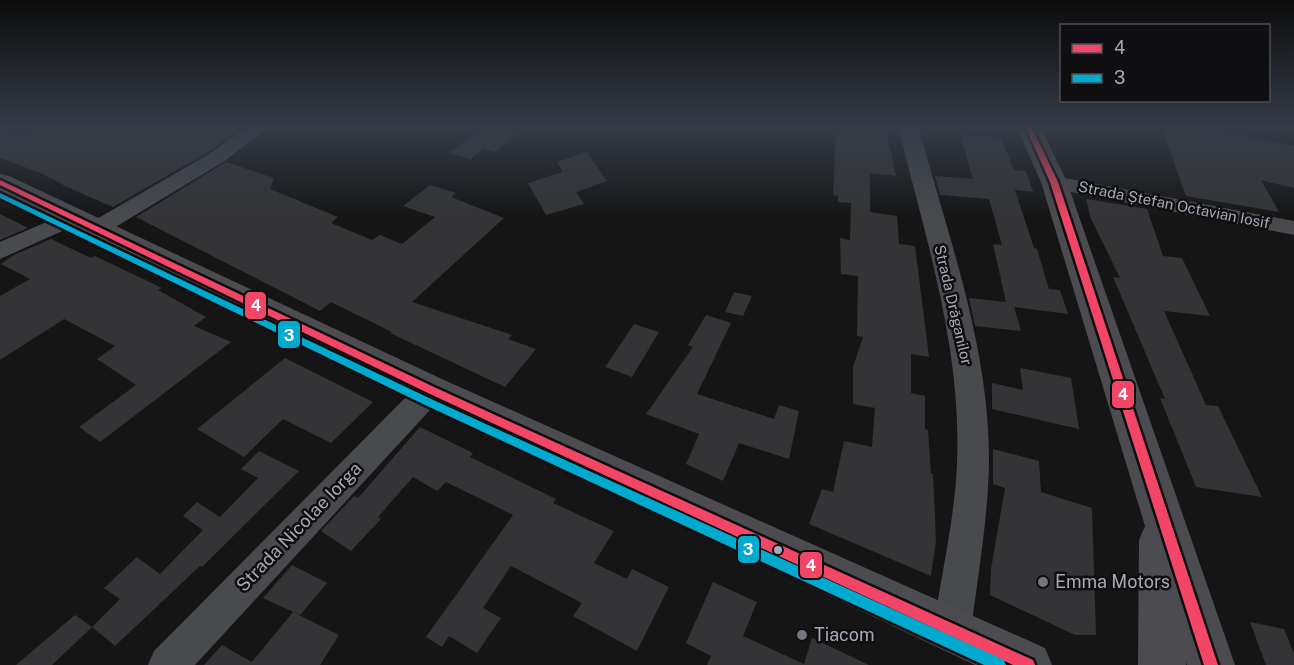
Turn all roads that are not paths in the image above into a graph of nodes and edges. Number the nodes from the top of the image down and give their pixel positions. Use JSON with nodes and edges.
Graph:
{"nodes":[{"id":1,"x":217,"y":157,"type":"edge"},
{"id":2,"x":916,"y":157,"type":"edge"},
{"id":3,"x":1042,"y":157,"type":"edge"},
{"id":4,"x":0,"y":182,"type":"edge"},
{"id":5,"x":1054,"y":182,"type":"junction"},
{"id":6,"x":84,"y":223,"type":"junction"},
{"id":7,"x":1294,"y":228,"type":"edge"},
{"id":8,"x":0,"y":251,"type":"edge"},
{"id":9,"x":431,"y":390,"type":"junction"},
{"id":10,"x":1160,"y":508,"type":"junction"},
{"id":11,"x":951,"y":630,"type":"junction"},
{"id":12,"x":168,"y":665,"type":"edge"},
{"id":13,"x":1028,"y":665,"type":"edge"},
{"id":14,"x":1162,"y":665,"type":"edge"},
{"id":15,"x":1210,"y":665,"type":"edge"}],
"edges":[{"from":1,"to":6,"type":"street"},
{"from":2,"to":11,"type":"street","name":"Strada Drăganilor"},
{"from":3,"to":5,"type":"main road"},
{"from":4,"to":6,"type":"main road"},
{"from":5,"to":7,"type":"street","name":"Strada Ștefan Octavian Iosif"},
{"from":5,"to":10,"type":"main road"},
{"from":6,"to":8,"type":"street"},
{"from":6,"to":9,"type":"main road"},
{"from":9,"to":11,"type":"main road"},
{"from":9,"to":12,"type":"street","name":"Strada Nicolae Iorga"},
{"from":10,"to":14,"type":"main road"},
{"from":10,"to":15,"type":"main road"},
{"from":11,"to":13,"type":"main road"}]}
